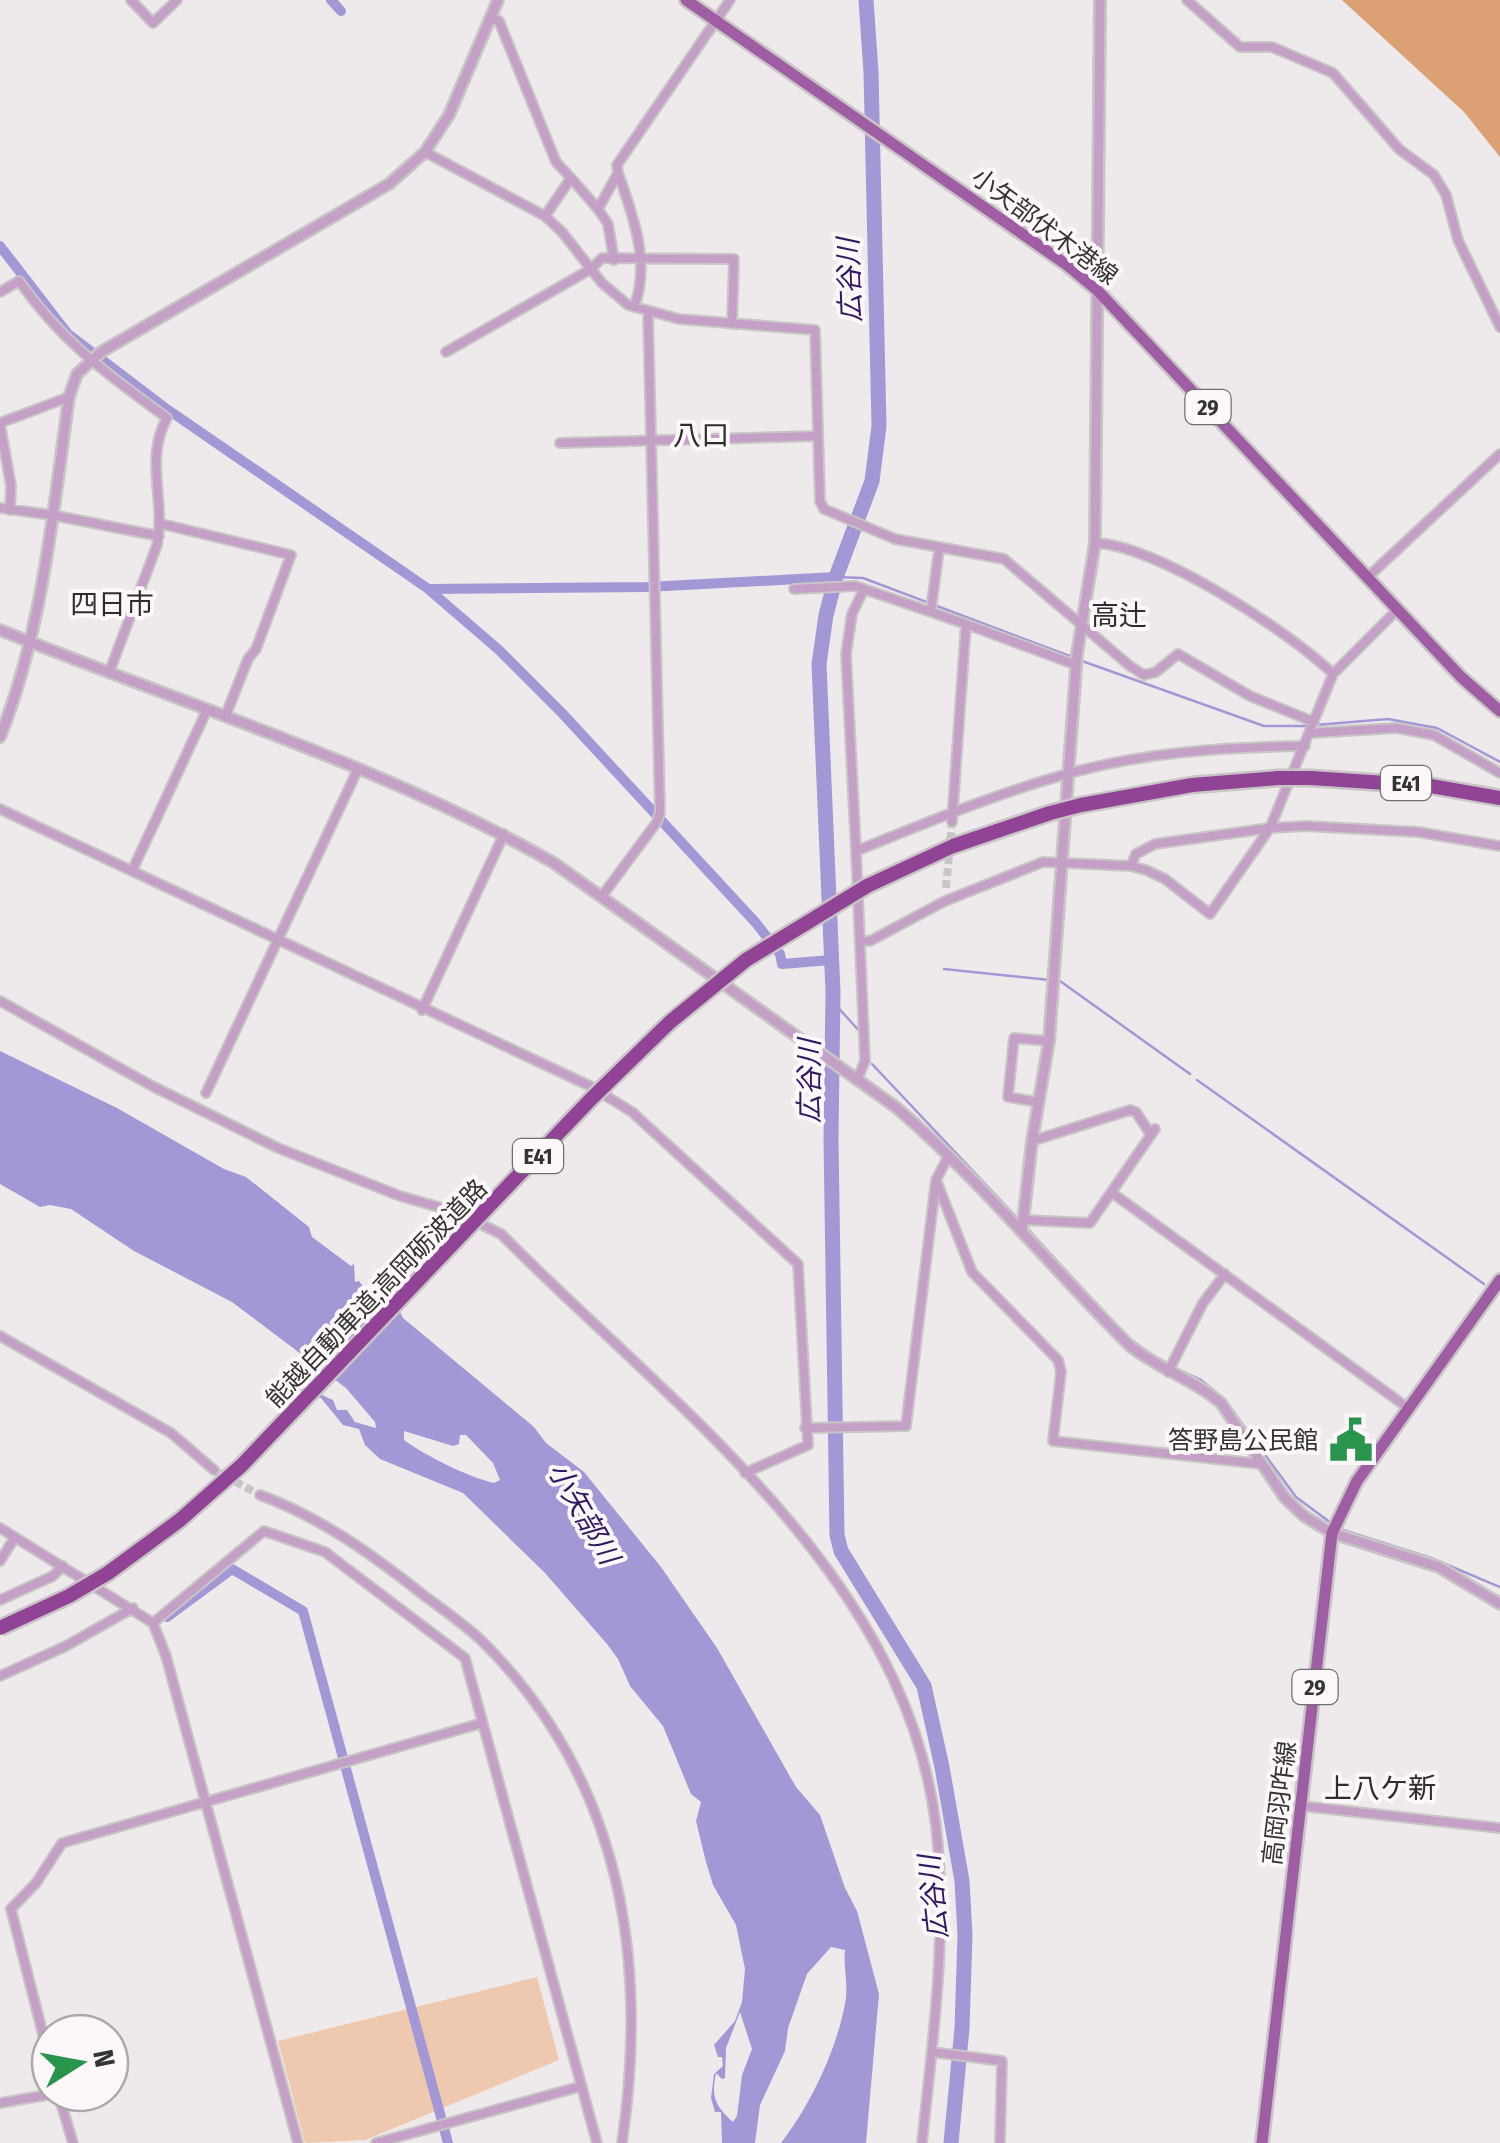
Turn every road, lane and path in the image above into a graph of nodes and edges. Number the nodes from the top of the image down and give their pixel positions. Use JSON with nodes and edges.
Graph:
{"nodes":[{"id":1,"x":131,"y":0,"type":"edge"},
{"id":2,"x":178,"y":0,"type":"edge"},
{"id":3,"x":498,"y":0,"type":"edge"},
{"id":4,"x":686,"y":0,"type":"edge"},
{"id":5,"x":730,"y":0,"type":"edge"},
{"id":6,"x":1100,"y":0,"type":"edge"},
{"id":7,"x":1187,"y":0,"type":"edge"},
{"id":8,"x":490,"y":16,"type":"junction"},
{"id":9,"x":715,"y":20,"type":"junction"},
{"id":10,"x":425,"y":152,"type":"junction"},
{"id":11,"x":618,"y":173,"type":"junction"},
{"id":12,"x":571,"y":178,"type":"junction"},
{"id":13,"x":598,"y":208,"type":"junction"},
{"id":14,"x":545,"y":216,"type":"junction"},
{"id":15,"x":638,"y":258,"type":"junction"},
{"id":16,"x":614,"y":260,"type":"junction"},
{"id":17,"x":591,"y":269,"type":"junction"},
{"id":18,"x":1097,"y":290,"type":"junction"},
{"id":19,"x":0,"y":292,"type":"edge"},
{"id":20,"x":634,"y":308,"type":"junction"},
{"id":21,"x":648,"y":313,"type":"junction"},
{"id":22,"x":732,"y":324,"type":"junction"},
{"id":23,"x":1500,"y":327,"type":"edge"},
{"id":24,"x":446,"y":352,"type":"dead end"},
{"id":25,"x":94,"y":357,"type":"junction"},
{"id":26,"x":69,"y":396,"type":"junction"},
{"id":27,"x":0,"y":423,"type":"edge"},
{"id":28,"x":818,"y":436,"type":"junction"},
{"id":29,"x":651,"y":442,"type":"junction"},
{"id":30,"x":560,"y":443,"type":"dead end"},
{"id":31,"x":1500,"y":454,"type":"edge"},
{"id":32,"x":5,"y":509,"type":"edge"},
{"id":33,"x":52,"y":515,"type":"junction"},
{"id":34,"x":162,"y":524,"type":"junction"},
{"id":35,"x":159,"y":536,"type":"junction"},
{"id":36,"x":1095,"y":543,"type":"junction"},
{"id":37,"x":939,"y":550,"type":"junction"},
{"id":38,"x":1369,"y":576,"type":"junction"},
{"id":39,"x":864,"y":588,"type":"junction"},
{"id":40,"x":794,"y":589,"type":"dead end"},
{"id":41,"x":1398,"y":609,"type":"junction"},
{"id":42,"x":931,"y":610,"type":"junction"},
{"id":43,"x":966,"y":624,"type":"junction"},
{"id":44,"x":1080,"y":625,"type":"junction"},
{"id":45,"x":0,"y":630,"type":"edge"},
{"id":46,"x":31,"y":643,"type":"junction"},
{"id":47,"x":1077,"y":659,"type":"junction"},
{"id":48,"x":109,"y":673,"type":"junction"},
{"id":49,"x":1333,"y":674,"type":"junction"},
{"id":50,"x":207,"y":710,"type":"junction"},
{"id":51,"x":1500,"y":711,"type":"edge"},
{"id":52,"x":224,"y":717,"type":"junction"},
{"id":53,"x":1312,"y":727,"type":"junction"},
{"id":54,"x":0,"y":737,"type":"edge"},
{"id":55,"x":1305,"y":746,"type":"junction"},
{"id":56,"x":358,"y":768,"type":"junction"},
{"id":57,"x":1500,"y":772,"type":"edge"},
{"id":58,"x":1068,"y":773,"type":"junction"},
{"id":59,"x":1500,"y":798,"type":"edge"},
{"id":60,"x":0,"y":809,"type":"edge"},
{"id":61,"x":954,"y":812,"type":"junction"},
{"id":62,"x":952,"y":822,"type":"tunnel mouth"},
{"id":63,"x":1270,"y":828,"type":"junction"},
{"id":64,"x":504,"y":834,"type":"junction"},
{"id":65,"x":1500,"y":846,"type":"edge"},
{"id":66,"x":856,"y":851,"type":"junction"},
{"id":67,"x":1063,"y":863,"type":"junction"},
{"id":68,"x":1131,"y":866,"type":"junction"},
{"id":69,"x":132,"y":871,"type":"junction"},
{"id":70,"x":946,"y":888,"type":"tunnel mouth"},
{"id":71,"x":602,"y":896,"type":"junction"},
{"id":72,"x":945,"y":901,"type":"junction"},
{"id":73,"x":279,"y":940,"type":"junction"},
{"id":74,"x":860,"y":941,"type":"junction"},
{"id":75,"x":0,"y":1001,"type":"edge"},
{"id":76,"x":422,"y":1010,"type":"junction"},
{"id":77,"x":1049,"y":1040,"type":"junction"},
{"id":78,"x":853,"y":1077,"type":"junction"},
{"id":79,"x":206,"y":1093,"type":"dead end"},
{"id":80,"x":1038,"y":1102,"type":"junction"},
{"id":81,"x":1032,"y":1141,"type":"junction"},
{"id":82,"x":949,"y":1155,"type":"junction"},
{"id":83,"x":936,"y":1180,"type":"junction"},
{"id":84,"x":1111,"y":1192,"type":"junction"},
{"id":85,"x":1023,"y":1226,"type":"junction"},
{"id":86,"x":1224,"y":1274,"type":"junction"},
{"id":87,"x":1500,"y":1280,"type":"edge"},
{"id":88,"x":0,"y":1336,"type":"edge"},
{"id":89,"x":1171,"y":1368,"type":"junction"},
{"id":90,"x":1408,"y":1408,"type":"junction"},
{"id":91,"x":805,"y":1428,"type":"junction"},
{"id":92,"x":1261,"y":1464,"type":"junction"},
{"id":93,"x":214,"y":1470,"type":"tunnel mouth"},
{"id":94,"x":744,"y":1473,"type":"junction"},
{"id":95,"x":260,"y":1495,"type":"tunnel mouth"},
{"id":96,"x":0,"y":1528,"type":"edge"},
{"id":97,"x":1332,"y":1533,"type":"junction"},
{"id":98,"x":15,"y":1537,"type":"junction"},
{"id":99,"x":0,"y":1561,"type":"edge"},
{"id":100,"x":63,"y":1566,"type":"junction"},
{"id":101,"x":0,"y":1600,"type":"edge"},
{"id":102,"x":1500,"y":1604,"type":"edge"},
{"id":103,"x":133,"y":1608,"type":"junction"},
{"id":104,"x":153,"y":1623,"type":"junction"},
{"id":105,"x":0,"y":1628,"type":"edge"},
{"id":106,"x":0,"y":1676,"type":"edge"},
{"id":107,"x":482,"y":1723,"type":"junction"},
{"id":108,"x":204,"y":1803,"type":"junction"},
{"id":109,"x":1302,"y":1806,"type":"junction"},
{"id":110,"x":1500,"y":1828,"type":"edge"},
{"id":111,"x":0,"y":1906,"type":"edge"},
{"id":112,"x":11,"y":1909,"type":"junction"},
{"id":113,"x":38,"y":2013,"type":"edge"},
{"id":114,"x":932,"y":2052,"type":"junction"},
{"id":115,"x":582,"y":2086,"type":"junction"},
{"id":116,"x":30,"y":2098,"type":"edge"},
{"id":117,"x":0,"y":2104,"type":"edge"},
{"id":118,"x":64,"y":2113,"type":"edge"},
{"id":119,"x":73,"y":2143,"type":"edge"},
{"id":120,"x":298,"y":2143,"type":"edge"},
{"id":121,"x":376,"y":2143,"type":"edge"},
{"id":122,"x":597,"y":2143,"type":"edge"},
{"id":123,"x":622,"y":2143,"type":"edge"},
{"id":124,"x":922,"y":2143,"type":"edge"},
{"id":125,"x":1000,"y":2143,"type":"edge"},
{"id":126,"x":1262,"y":2143,"type":"edge"}],
"edges":[{"from":1,"to":2,"type":"street"},
{"from":3,"to":8,"type":"street"},
{"from":4,"to":9,"type":"main road","name":"小矢部伏木港線","number":"29"},
{"from":5,"to":9,"type":"street"},
{"from":6,"to":18,"type":"street"},
{"from":7,"to":23,"type":"street"},
{"from":8,"to":10,"type":"street"},
{"from":8,"to":12,"type":"street"},
{"from":9,"to":11,"type":"street"},
{"from":9,"to":18,"type":"main road","name":"小矢部伏木港線","number":"29"},
{"from":10,"to":14,"type":"street"},
{"from":10,"to":25,"type":"street"},
{"from":11,"to":13,"type":"street"},
{"from":11,"to":15,"type":"street"},
{"from":12,"to":13,"type":"street"},
{"from":12,"to":14,"type":"street"},
{"from":13,"to":16,"type":"street"},
{"from":14,"to":17,"type":"street"},
{"from":15,"to":16,"type":"street"},
{"from":15,"to":20,"type":"street"},
{"from":15,"to":22,"type":"street"},
{"from":16,"to":17,"type":"street"},
{"from":17,"to":20,"type":"street"},
{"from":17,"to":24,"type":"street"},
{"from":18,"to":36,"type":"street"},
{"from":18,"to":38,"type":"main road","name":"小矢部伏木港線","number":"29"},
{"from":19,"to":25,"type":"street"},
{"from":20,"to":21,"type":"street"},
{"from":21,"to":22,"type":"street"},
{"from":21,"to":29,"type":"street"},
{"from":22,"to":28,"type":"street"},
{"from":25,"to":26,"type":"street"},
{"from":25,"to":34,"type":"street"},
{"from":26,"to":27,"type":"street"},
{"from":26,"to":33,"type":"street"},
{"from":27,"to":32,"type":"street"},
{"from":28,"to":29,"type":"street"},
{"from":28,"to":37,"type":"street"},
{"from":29,"to":30,"type":"street"},
{"from":29,"to":71,"type":"street"},
{"from":31,"to":38,"type":"street"},
{"from":32,"to":33,"type":"street"},
{"from":33,"to":35,"type":"street"},
{"from":33,"to":46,"type":"street"},
{"from":34,"to":35,"type":"street"},
{"from":34,"to":52,"type":"street"},
{"from":35,"to":48,"type":"street"},
{"from":36,"to":44,"type":"street"},
{"from":36,"to":49,"type":"street"},
{"from":37,"to":42,"type":"street"},
{"from":37,"to":44,"type":"street"},
{"from":38,"to":41,"type":"main road","name":"小矢部伏木港線","number":"29"},
{"from":39,"to":40,"type":"street"},
{"from":39,"to":42,"type":"street"},
{"from":39,"to":66,"type":"street"},
{"from":41,"to":49,"type":"street"},
{"from":41,"to":51,"type":"main road","name":"小矢部伏木港線","number":"29"},
{"from":42,"to":43,"type":"street"},
{"from":43,"to":47,"type":"street"},
{"from":43,"to":61,"type":"street"},
{"from":44,"to":47,"type":"street"},
{"from":44,"to":53,"type":"street"},
{"from":45,"to":46,"type":"street"},
{"from":46,"to":48,"type":"street"},
{"from":46,"to":54,"type":"street"},
{"from":47,"to":58,"type":"street"},
{"from":48,"to":50,"type":"street"},
{"from":49,"to":53,"type":"street"},
{"from":50,"to":52,"type":"street"},
{"from":50,"to":69,"type":"street"},
{"from":52,"to":56,"type":"street"},
{"from":53,"to":55,"type":"street"},
{"from":53,"to":57,"type":"street"},
{"from":55,"to":58,"type":"street"},
{"from":55,"to":63,"type":"street"},
{"from":56,"to":64,"type":"street"},
{"from":56,"to":73,"type":"street"},
{"from":58,"to":61,"type":"street"},
{"from":58,"to":67,"type":"street"},
{"from":59,"to":105,"type":"highway","name":"能越自動車道;高岡砺波道路","number":"E41","bridge":true},
{"from":60,"to":69,"type":"street"},
{"from":61,"to":62,"type":"street"},
{"from":61,"to":66,"type":"street"},
{"from":63,"to":65,"type":"street"},
{"from":63,"to":68,"type":"street"},
{"from":63,"to":68,"type":"street"},
{"from":64,"to":71,"type":"street"},
{"from":64,"to":76,"type":"street"},
{"from":66,"to":74,"type":"street"},
{"from":67,"to":68,"type":"street"},
{"from":67,"to":72,"type":"street"},
{"from":67,"to":77,"type":"street"},
{"from":69,"to":73,"type":"street"},
{"from":70,"to":72,"type":"street"},
{"from":71,"to":78,"type":"street"},
{"from":72,"to":74,"type":"street"},
{"from":73,"to":76,"type":"street"},
{"from":73,"to":79,"type":"street"},
{"from":74,"to":78,"type":"street"},
{"from":75,"to":94,"type":"street"},
{"from":76,"to":91,"type":"street"},
{"from":77,"to":80,"type":"street"},
{"from":77,"to":80,"type":"street"},
{"from":78,"to":82,"type":"street"},
{"from":80,"to":81,"type":"street"},
{"from":81,"to":84,"type":"street"},
{"from":81,"to":85,"type":"street"},
{"from":82,"to":83,"type":"street"},
{"from":82,"to":85,"type":"street"},
{"from":83,"to":91,"type":"street"},
{"from":83,"to":92,"type":"street"},
{"from":84,"to":85,"type":"street"},
{"from":84,"to":86,"type":"street"},
{"from":85,"to":89,"type":"street"},
{"from":86,"to":89,"type":"street"},
{"from":86,"to":90,"type":"street"},
{"from":87,"to":90,"type":"main road","name":"高岡羽咋線","number":"29"},
{"from":88,"to":93,"type":"street"},
{"from":89,"to":92,"type":"street"},
{"from":90,"to":97,"type":"main road","name":"高岡羽咋線","number":"29"},
{"from":91,"to":94,"type":"street"},
{"from":92,"to":97,"type":"street"},
{"from":94,"to":114,"type":"street"},
{"from":95,"to":123,"type":"street"},
{"from":96,"to":98,"type":"street"},
{"from":97,"to":102,"type":"street"},
{"from":97,"to":109,"type":"main road","name":"高岡羽咋線","number":"29"},
{"from":98,"to":99,"type":"street"},
{"from":98,"to":100,"type":"street"},
{"from":100,"to":101,"type":"street"},
{"from":100,"to":103,"type":"street"},
{"from":103,"to":104,"type":"street"},
{"from":103,"to":106,"type":"street"},
{"from":104,"to":107,"type":"street"},
{"from":104,"to":108,"type":"street"},
{"from":107,"to":108,"type":"street"},
{"from":107,"to":115,"type":"street"},
{"from":108,"to":112,"type":"street"},
{"from":108,"to":120,"type":"street"},
{"from":109,"to":110,"type":"street"},
{"from":109,"to":126,"type":"main road","name":"高岡羽咋線","number":"29"},
{"from":111,"to":112,"type":"street"},
{"from":112,"to":113,"type":"street"},
{"from":114,"to":124,"type":"street"},
{"from":114,"to":125,"type":"street"},
{"from":115,"to":121,"type":"street"},
{"from":115,"to":122,"type":"street"},
{"from":116,"to":117,"type":"street"},
{"from":118,"to":119,"type":"street"}]}
